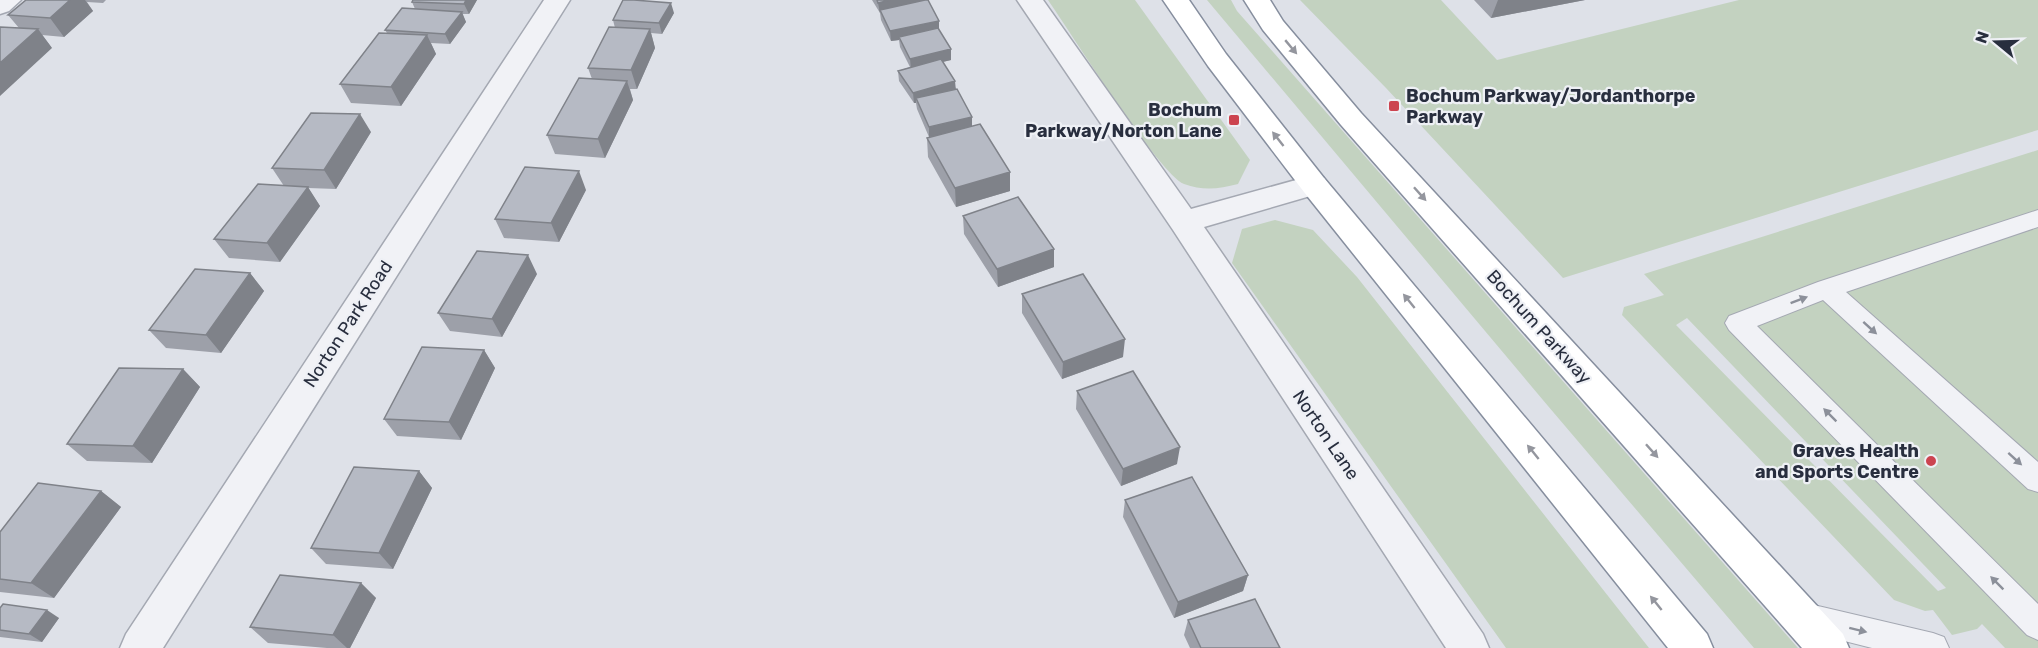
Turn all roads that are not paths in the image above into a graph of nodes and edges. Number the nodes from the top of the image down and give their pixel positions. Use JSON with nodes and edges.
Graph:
{"nodes":[{"id":1,"x":8,"y":0,"type":"edge"},
{"id":2,"x":557,"y":0,"type":"edge"},
{"id":3,"x":1030,"y":0,"type":"edge"},
{"id":4,"x":1176,"y":0,"type":"edge"},
{"id":5,"x":1257,"y":0,"type":"edge"},
{"id":6,"x":0,"y":6,"type":"edge"},
{"id":7,"x":1314,"y":185,"type":"junction"},
{"id":8,"x":2038,"y":218,"type":"edge"},
{"id":9,"x":1184,"y":222,"type":"junction"},
{"id":10,"x":1827,"y":289,"type":"junction"},
{"id":11,"x":2038,"y":480,"type":"edge"},
{"id":12,"x":1801,"y":616,"type":"junction"},
{"id":13,"x":2038,"y":625,"type":"edge"},
{"id":14,"x":140,"y":648,"type":"edge"},
{"id":15,"x":1469,"y":648,"type":"edge"},
{"id":16,"x":1693,"y":648,"type":"edge"},
{"id":17,"x":1829,"y":648,"type":"edge"},
{"id":18,"x":1933,"y":648,"type":"edge"}],
"edges":[{"from":1,"to":6,"type":"street"},
{"from":2,"to":14,"type":"street","name":"Norton Park Road"},
{"from":3,"to":9,"type":"street","name":"Norton Lane"},
{"from":7,"to":4,"type":"highway","one_way":true},
{"from":5,"to":12,"type":"highway","name":"Bochum Parkway","one_way":true},
{"from":7,"to":9,"type":"street"},
{"from":16,"to":7,"type":"highway","one_way":true},
{"from":8,"to":10,"type":"lane"},
{"from":9,"to":15,"type":"street","name":"Norton Lane"},
{"from":10,"to":11,"type":"lane","one_way":true},
{"from":13,"to":10,"type":"lane","one_way":true},
{"from":12,"to":17,"type":"highway","name":"Bochum Parkway"},
{"from":12,"to":18,"type":"lane","one_way":true}]}
